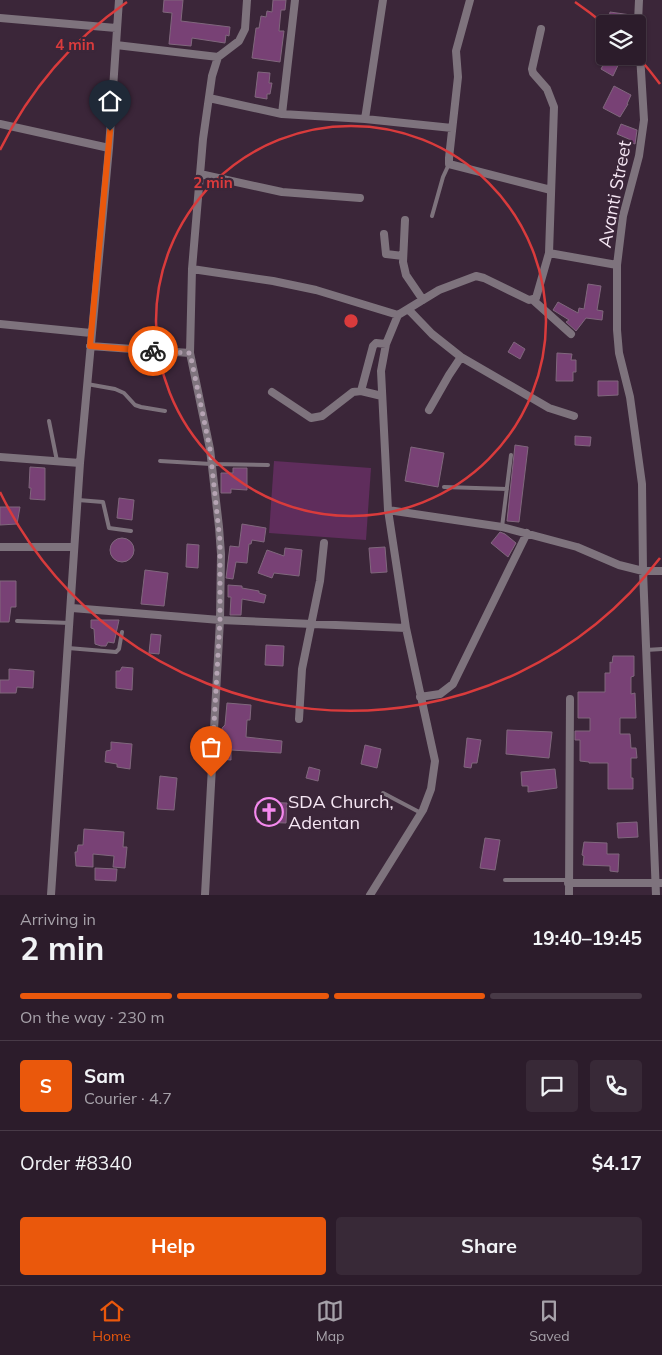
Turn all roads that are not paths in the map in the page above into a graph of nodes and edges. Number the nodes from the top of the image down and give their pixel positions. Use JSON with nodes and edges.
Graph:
{"nodes":[{"id":1,"x":119,"y":0,"type":"edge"},
{"id":2,"x":248,"y":0,"type":"edge"},
{"id":3,"x":295,"y":0,"type":"edge"},
{"id":4,"x":383,"y":0,"type":"edge"},
{"id":5,"x":470,"y":0,"type":"edge"},
{"id":6,"x":639,"y":0,"type":"edge"},
{"id":7,"x":0,"y":18,"type":"edge"},
{"id":8,"x":116,"y":28,"type":"junction"},
{"id":9,"x":541,"y":29,"type":"dead end"},
{"id":10,"x":116,"y":45,"type":"junction"},
{"id":11,"x":218,"y":57,"type":"junction"},
{"id":12,"x":209,"y":98,"type":"junction"},
{"id":13,"x":282,"y":114,"type":"junction"},
{"id":14,"x":365,"y":119,"type":"junction"},
{"id":15,"x":0,"y":124,"type":"edge"},
{"id":16,"x":452,"y":128,"type":"junction"},
{"id":17,"x":109,"y":148,"type":"junction"},
{"id":18,"x":450,"y":164,"type":"junction"},
{"id":19,"x":200,"y":174,"type":"junction"},
{"id":20,"x":552,"y":190,"type":"junction"},
{"id":21,"x":360,"y":198,"type":"dead end"},
{"id":22,"x":432,"y":216,"type":"dead end"},
{"id":23,"x":405,"y":220,"type":"dead end"},
{"id":24,"x":384,"y":234,"type":"dead end"},
{"id":25,"x":549,"y":253,"type":"junction"},
{"id":26,"x":403,"y":256,"type":"junction"},
{"id":27,"x":617,"y":265,"type":"junction"},
{"id":28,"x":192,"y":269,"type":"junction"},
{"id":29,"x":423,"y":300,"type":"junction"},
{"id":30,"x":533,"y":300,"type":"junction"},
{"id":31,"x":408,"y":308,"type":"junction"},
{"id":32,"x":398,"y":316,"type":"junction"},
{"id":33,"x":0,"y":324,"type":"edge"},
{"id":34,"x":92,"y":333,"type":"junction"},
{"id":35,"x":571,"y":334,"type":"dead end"},
{"id":36,"x":386,"y":344,"type":"junction"},
{"id":37,"x":90,"y":346,"type":"junction"},
{"id":38,"x":190,"y":353,"type":"junction"},
{"id":39,"x":461,"y":356,"type":"junction"},
{"id":40,"x":87,"y":384,"type":"junction"},
{"id":41,"x":361,"y":391,"type":"junction"},
{"id":42,"x":272,"y":392,"type":"dead end"},
{"id":43,"x":382,"y":396,"type":"junction"},
{"id":44,"x":429,"y":410,"type":"dead end"},
{"id":45,"x":165,"y":411,"type":"dead end"},
{"id":46,"x":574,"y":416,"type":"dead end"},
{"id":47,"x":50,"y":421,"type":"dead end"},
{"id":48,"x":511,"y":455,"type":"dead end"},
{"id":49,"x":0,"y":457,"type":"edge"},
{"id":50,"x":57,"y":461,"type":"junction"},
{"id":51,"x":160,"y":461,"type":"dead end"},
{"id":52,"x":80,"y":463,"type":"junction"},
{"id":53,"x":212,"y":464,"type":"junction"},
{"id":54,"x":268,"y":465,"type":"dead end"},
{"id":55,"x":444,"y":487,"type":"dead end"},
{"id":56,"x":507,"y":489,"type":"junction"},
{"id":57,"x":78,"y":500,"type":"junction"},
{"id":58,"x":388,"y":510,"type":"junction"},
{"id":59,"x":502,"y":527,"type":"junction"},
{"id":60,"x":131,"y":531,"type":"dead end"},
{"id":61,"x":527,"y":533,"type":"junction"},
{"id":62,"x":324,"y":543,"type":"dead end"},
{"id":63,"x":0,"y":547,"type":"edge"},
{"id":64,"x":74,"y":547,"type":"junction"},
{"id":65,"x":643,"y":572,"type":"junction"},
{"id":66,"x":662,"y":572,"type":"edge"},
{"id":67,"x":72,"y":608,"type":"junction"},
{"id":68,"x":220,"y":620,"type":"junction"},
{"id":69,"x":17,"y":621,"type":"dead end"},
{"id":70,"x":70,"y":622,"type":"junction"},
{"id":71,"x":311,"y":625,"type":"junction"},
{"id":72,"x":406,"y":628,"type":"junction"},
{"id":73,"x":122,"y":632,"type":"dead end"},
{"id":74,"x":68,"y":648,"type":"junction"},
{"id":75,"x":662,"y":649,"type":"edge"},
{"id":76,"x":646,"y":650,"type":"junction"},
{"id":77,"x":420,"y":697,"type":"junction"},
{"id":78,"x":570,"y":699,"type":"dead end"},
{"id":79,"x":299,"y":719,"type":"dead end"},
{"id":80,"x":383,"y":793,"type":"dead end"},
{"id":81,"x":422,"y":811,"type":"junction"},
{"id":82,"x":505,"y":880,"type":"dead end"},
{"id":83,"x":569,"y":881,"type":"junction"},
{"id":84,"x":659,"y":883,"type":"edge"},
{"id":85,"x":51,"y":895,"type":"edge"},
{"id":86,"x":205,"y":895,"type":"edge"},
{"id":87,"x":370,"y":895,"type":"edge"},
{"id":88,"x":569,"y":895,"type":"edge"},
{"id":89,"x":656,"y":895,"type":"edge"}],
"edges":[{"from":1,"to":8,"type":"street"},
{"from":2,"to":11,"type":"street"},
{"from":3,"to":13,"type":"street"},
{"from":4,"to":14,"type":"street"},
{"from":5,"to":16,"type":"street"},
{"from":6,"to":27,"type":"street","name":"Avanti Street"},
{"from":7,"to":8,"type":"street"},
{"from":8,"to":10,"type":"street"},
{"from":9,"to":20,"type":"street"},
{"from":10,"to":11,"type":"street"},
{"from":10,"to":17,"type":"street"},
{"from":11,"to":12,"type":"street"},
{"from":12,"to":13,"type":"street"},
{"from":12,"to":19,"type":"street"},
{"from":13,"to":14,"type":"street"},
{"from":14,"to":16,"type":"street"},
{"from":15,"to":17,"type":"street"},
{"from":16,"to":18,"type":"street"},
{"from":17,"to":34,"type":"street"},
{"from":18,"to":20,"type":"street"},
{"from":18,"to":22,"type":"lane"},
{"from":19,"to":21,"type":"street"},
{"from":19,"to":28,"type":"street"},
{"from":20,"to":25,"type":"street"},
{"from":23,"to":26,"type":"street"},
{"from":24,"to":26,"type":"street"},
{"from":25,"to":27,"type":"street"},
{"from":25,"to":30,"type":"street"},
{"from":26,"to":29,"type":"street"},
{"from":27,"to":65,"type":"street","name":"Avanti Street"},
{"from":28,"to":32,"type":"street"},
{"from":28,"to":38,"type":"street"},
{"from":29,"to":30,"type":"street"},
{"from":29,"to":31,"type":"street"},
{"from":30,"to":35,"type":"street"},
{"from":31,"to":32,"type":"street"},
{"from":31,"to":39,"type":"street"},
{"from":32,"to":36,"type":"street"},
{"from":33,"to":34,"type":"street"},
{"from":34,"to":37,"type":"street"},
{"from":36,"to":41,"type":"street"},
{"from":36,"to":43,"type":"street"},
{"from":37,"to":38,"type":"street"},
{"from":37,"to":40,"type":"street"},
{"from":38,"to":53,"type":"street"},
{"from":39,"to":44,"type":"street"},
{"from":39,"to":46,"type":"street"},
{"from":40,"to":45,"type":"lane"},
{"from":40,"to":52,"type":"street"},
{"from":41,"to":42,"type":"street"},
{"from":41,"to":43,"type":"street"},
{"from":43,"to":58,"type":"street"},
{"from":47,"to":50,"type":"lane"},
{"from":48,"to":56,"type":"lane"},
{"from":49,"to":50,"type":"street"},
{"from":50,"to":52,"type":"street"},
{"from":51,"to":53,"type":"lane"},
{"from":52,"to":57,"type":"street"},
{"from":53,"to":54,"type":"lane"},
{"from":53,"to":68,"type":"street"},
{"from":55,"to":56,"type":"lane"},
{"from":56,"to":59,"type":"lane"},
{"from":57,"to":60,"type":"lane"},
{"from":57,"to":64,"type":"street"},
{"from":58,"to":59,"type":"street"},
{"from":58,"to":72,"type":"street"},
{"from":59,"to":61,"type":"street"},
{"from":61,"to":65,"type":"street"},
{"from":61,"to":77,"type":"street"},
{"from":62,"to":71,"type":"street"},
{"from":63,"to":64,"type":"street"},
{"from":64,"to":67,"type":"street"},
{"from":65,"to":66,"type":"street"},
{"from":65,"to":76,"type":"street","name":"Avanti Street"},
{"from":67,"to":68,"type":"street"},
{"from":67,"to":70,"type":"street"},
{"from":68,"to":71,"type":"street"},
{"from":68,"to":86,"type":"street"},
{"from":69,"to":70,"type":"lane"},
{"from":70,"to":74,"type":"street"},
{"from":71,"to":72,"type":"street"},
{"from":71,"to":79,"type":"street"},
{"from":72,"to":77,"type":"street"},
{"from":73,"to":74,"type":"lane"},
{"from":74,"to":85,"type":"street"},
{"from":75,"to":76,"type":"lane"},
{"from":76,"to":84,"type":"street","name":"Avanti Street"},
{"from":77,"to":81,"type":"street"},
{"from":78,"to":83,"type":"street"},
{"from":80,"to":81,"type":"lane"},
{"from":81,"to":87,"type":"street"},
{"from":82,"to":83,"type":"lane"},
{"from":83,"to":84,"type":"street"},
{"from":83,"to":88,"type":"street"},
{"from":84,"to":89,"type":"street","name":"Avanti Street"}]}
